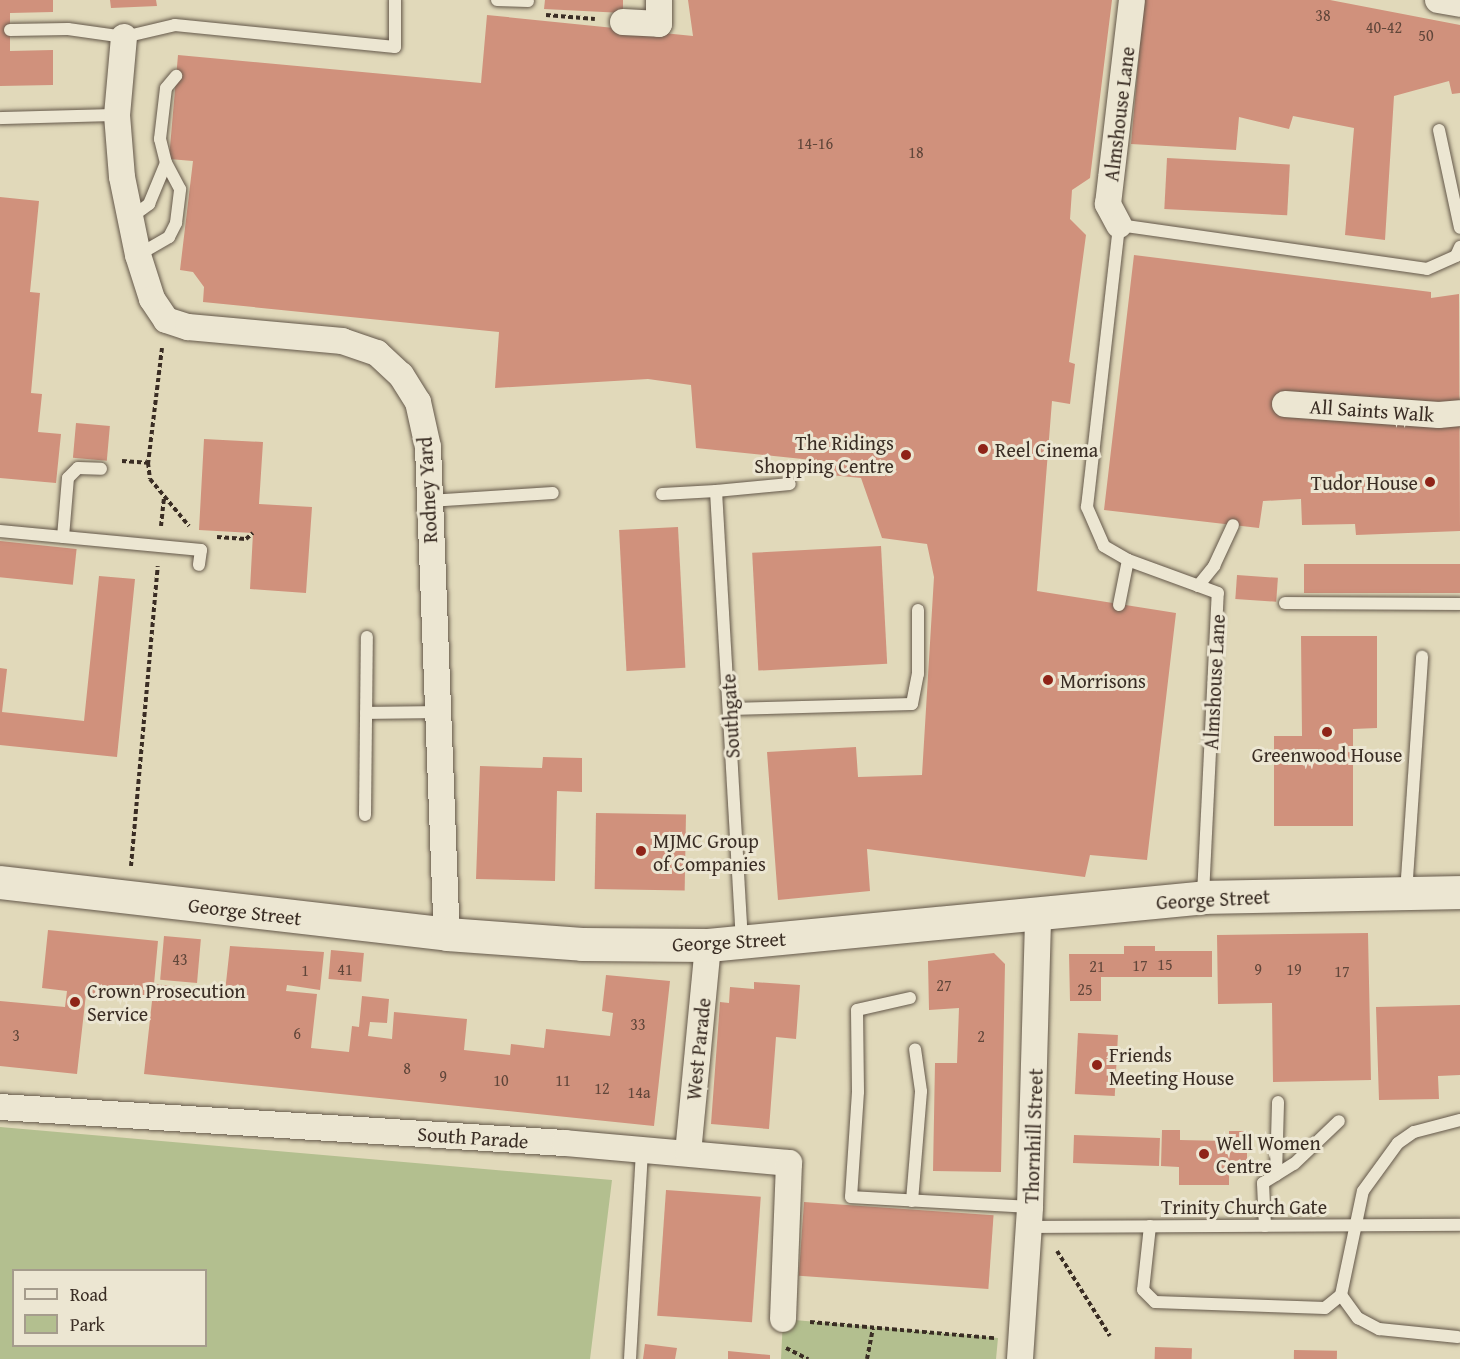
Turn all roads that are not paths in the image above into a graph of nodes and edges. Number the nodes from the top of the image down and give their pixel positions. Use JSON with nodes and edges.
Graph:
{"nodes":[{"id":1,"x":395,"y":0,"type":"edge"},
{"id":2,"x":497,"y":0,"type":"edge"},
{"id":3,"x":1132,"y":0,"type":"edge"},
{"id":4,"x":1438,"y":0,"type":"edge"},
{"id":5,"x":528,"y":1,"type":"edge"},
{"id":6,"x":1460,"y":4,"type":"edge"},
{"id":7,"x":659,"y":19,"type":"edge"},
{"id":8,"x":623,"y":22,"type":"road end"},
{"id":9,"x":10,"y":30,"type":"dead end"},
{"id":10,"x":124,"y":37,"type":"junction"},
{"id":11,"x":176,"y":76,"type":"dead end"},
{"id":12,"x":117,"y":115,"type":"junction"},
{"id":13,"x":0,"y":118,"type":"edge"},
{"id":14,"x":1439,"y":130,"type":"dead end"},
{"id":15,"x":166,"y":163,"type":"junction"},
{"id":16,"x":129,"y":218,"type":"junction"},
{"id":17,"x":1119,"y":225,"type":"junction"},
{"id":18,"x":1460,"y":228,"type":"edge"},
{"id":19,"x":1460,"y":247,"type":"edge"},
{"id":20,"x":138,"y":255,"type":"junction"},
{"id":21,"x":1285,"y":404,"type":"dead end"},
{"id":22,"x":1460,"y":413,"type":"edge"},
{"id":23,"x":101,"y":469,"type":"dead end"},
{"id":24,"x":790,"y":484,"type":"dead end"},
{"id":25,"x":716,"y":491,"type":"junction"},
{"id":26,"x":553,"y":493,"type":"dead end"},
{"id":27,"x":662,"y":494,"type":"dead end"},
{"id":28,"x":429,"y":501,"type":"junction"},
{"id":29,"x":1233,"y":525,"type":"dead end"},
{"id":30,"x":0,"y":531,"type":"edge"},
{"id":31,"x":63,"y":537,"type":"junction"},
{"id":32,"x":1128,"y":560,"type":"junction"},
{"id":33,"x":199,"y":565,"type":"dead end"},
{"id":34,"x":1198,"y":586,"type":"junction"},
{"id":35,"x":1285,"y":603,"type":"dead end"},
{"id":36,"x":1460,"y":604,"type":"edge"},
{"id":37,"x":1119,"y":605,"type":"dead end"},
{"id":38,"x":918,"y":610,"type":"dead end"},
{"id":39,"x":367,"y":636,"type":"dead end"},
{"id":40,"x":1422,"y":657,"type":"dead end"},
{"id":41,"x":730,"y":709,"type":"junction"},
{"id":42,"x":437,"y":712,"type":"junction"},
{"id":43,"x":366,"y":713,"type":"junction"},
{"id":44,"x":365,"y":815,"type":"dead end"},
{"id":45,"x":0,"y":882,"type":"edge"},
{"id":46,"x":1460,"y":892,"type":"edge"},
{"id":47,"x":1406,"y":894,"type":"junction"},
{"id":48,"x":1203,"y":897,"type":"junction"},
{"id":49,"x":1038,"y":912,"type":"junction"},
{"id":50,"x":447,"y":934,"type":"junction"},
{"id":51,"x":742,"y":942,"type":"junction"},
{"id":52,"x":708,"y":945,"type":"junction"},
{"id":53,"x":910,"y":998,"type":"dead end"},
{"id":54,"x":915,"y":1049,"type":"dead end"},
{"id":55,"x":1278,"y":1102,"type":"dead end"},
{"id":56,"x":0,"y":1107,"type":"edge"},
{"id":57,"x":1460,"y":1120,"type":"edge"},
{"id":58,"x":1339,"y":1122,"type":"dead end"},
{"id":59,"x":642,"y":1151,"type":"junction"},
{"id":60,"x":688,"y":1153,"type":"junction"},
{"id":61,"x":1276,"y":1175,"type":"junction"},
{"id":62,"x":912,"y":1201,"type":"junction"},
{"id":63,"x":1034,"y":1220,"type":"junction"},
{"id":64,"x":1460,"y":1225,"type":"edge"},
{"id":65,"x":1150,"y":1226,"type":"junction"},
{"id":66,"x":1265,"y":1226,"type":"junction"},
{"id":67,"x":1356,"y":1226,"type":"junction"},
{"id":68,"x":1341,"y":1295,"type":"junction"},
{"id":69,"x":783,"y":1318,"type":"road end"},
{"id":70,"x":1458,"y":1337,"type":"dead end"},
{"id":71,"x":1021,"y":1350,"type":"edge"},
{"id":72,"x":630,"y":1359,"type":"edge"}],
"edges":[{"from":1,"to":10,"type":"lane"},
{"from":2,"to":5,"type":"lane"},
{"from":3,"to":17,"type":"street","name":"Almshouse Lane"},
{"from":4,"to":6,"type":"street"},
{"from":7,"to":8,"type":"street"},
{"from":9,"to":10,"type":"lane"},
{"from":10,"to":12,"type":"street"},
{"from":11,"to":15,"type":"lane"},
{"from":12,"to":13,"type":"lane"},
{"from":12,"to":16,"type":"street"},
{"from":14,"to":18,"type":"lane"},
{"from":15,"to":16,"type":"lane"},
{"from":15,"to":20,"type":"lane"},
{"from":16,"to":20,"type":"street"},
{"from":17,"to":19,"type":"lane"},
{"from":17,"to":32,"type":"lane","name":"Almshouse Lane"},
{"from":20,"to":28,"type":"street","name":"Rodney Yard"},
{"from":21,"to":22,"type":"street","name":"All Saints Walk"},
{"from":23,"to":31,"type":"lane"},
{"from":24,"to":25,"type":"lane"},
{"from":25,"to":27,"type":"lane"},
{"from":25,"to":41,"type":"lane","name":"Southgate"},
{"from":26,"to":28,"type":"lane"},
{"from":28,"to":42,"type":"street","name":"Rodney Yard"},
{"from":29,"to":34,"type":"lane"},
{"from":30,"to":31,"type":"lane"},
{"from":31,"to":33,"type":"lane"},
{"from":32,"to":34,"type":"lane","name":"Almshouse Lane"},
{"from":32,"to":37,"type":"lane"},
{"from":34,"to":48,"type":"lane","name":"Almshouse Lane"},
{"from":35,"to":36,"type":"lane"},
{"from":38,"to":41,"type":"lane"},
{"from":39,"to":43,"type":"lane"},
{"from":40,"to":47,"type":"lane"},
{"from":41,"to":51,"type":"lane","name":"Southgate"},
{"from":42,"to":43,"type":"lane"},
{"from":42,"to":50,"type":"street","name":"Rodney Yard"},
{"from":43,"to":44,"type":"lane"},
{"from":45,"to":50,"type":"street","name":"George Street"},
{"from":46,"to":47,"type":"street","name":"George Street"},
{"from":47,"to":48,"type":"street","name":"George Street"},
{"from":48,"to":49,"type":"street","name":"George Street"},
{"from":49,"to":51,"type":"street","name":"George Street"},
{"from":49,"to":63,"type":"street","name":"Thornhill Street"},
{"from":50,"to":52,"type":"street","name":"George Street"},
{"from":51,"to":52,"type":"street","name":"George Street"},
{"from":52,"to":60,"type":"street","name":"West Parade"},
{"from":53,"to":62,"type":"lane","name":"Trinity Church Gate"},
{"from":54,"to":62,"type":"lane"},
{"from":55,"to":61,"type":"lane"},
{"from":56,"to":59,"type":"street","name":"South Parade"},
{"from":57,"to":67,"type":"lane"},
{"from":58,"to":61,"type":"lane"},
{"from":59,"to":60,"type":"street","name":"South Parade"},
{"from":59,"to":72,"type":"lane"},
{"from":60,"to":69,"type":"street","name":"South Parade"},
{"from":61,"to":66,"type":"lane"},
{"from":62,"to":63,"type":"lane","name":"Trinity Church Gate"},
{"from":63,"to":65,"type":"lane","name":"Trinity Church Gate"},
{"from":63,"to":71,"type":"street","name":"Thornhill Street"},
{"from":64,"to":67,"type":"lane","name":"Trinity Church Gate"},
{"from":65,"to":66,"type":"lane","name":"Trinity Church Gate"},
{"from":65,"to":68,"type":"lane"},
{"from":66,"to":67,"type":"lane","name":"Trinity Church Gate"},
{"from":67,"to":68,"type":"lane"},
{"from":68,"to":70,"type":"lane"}]}
